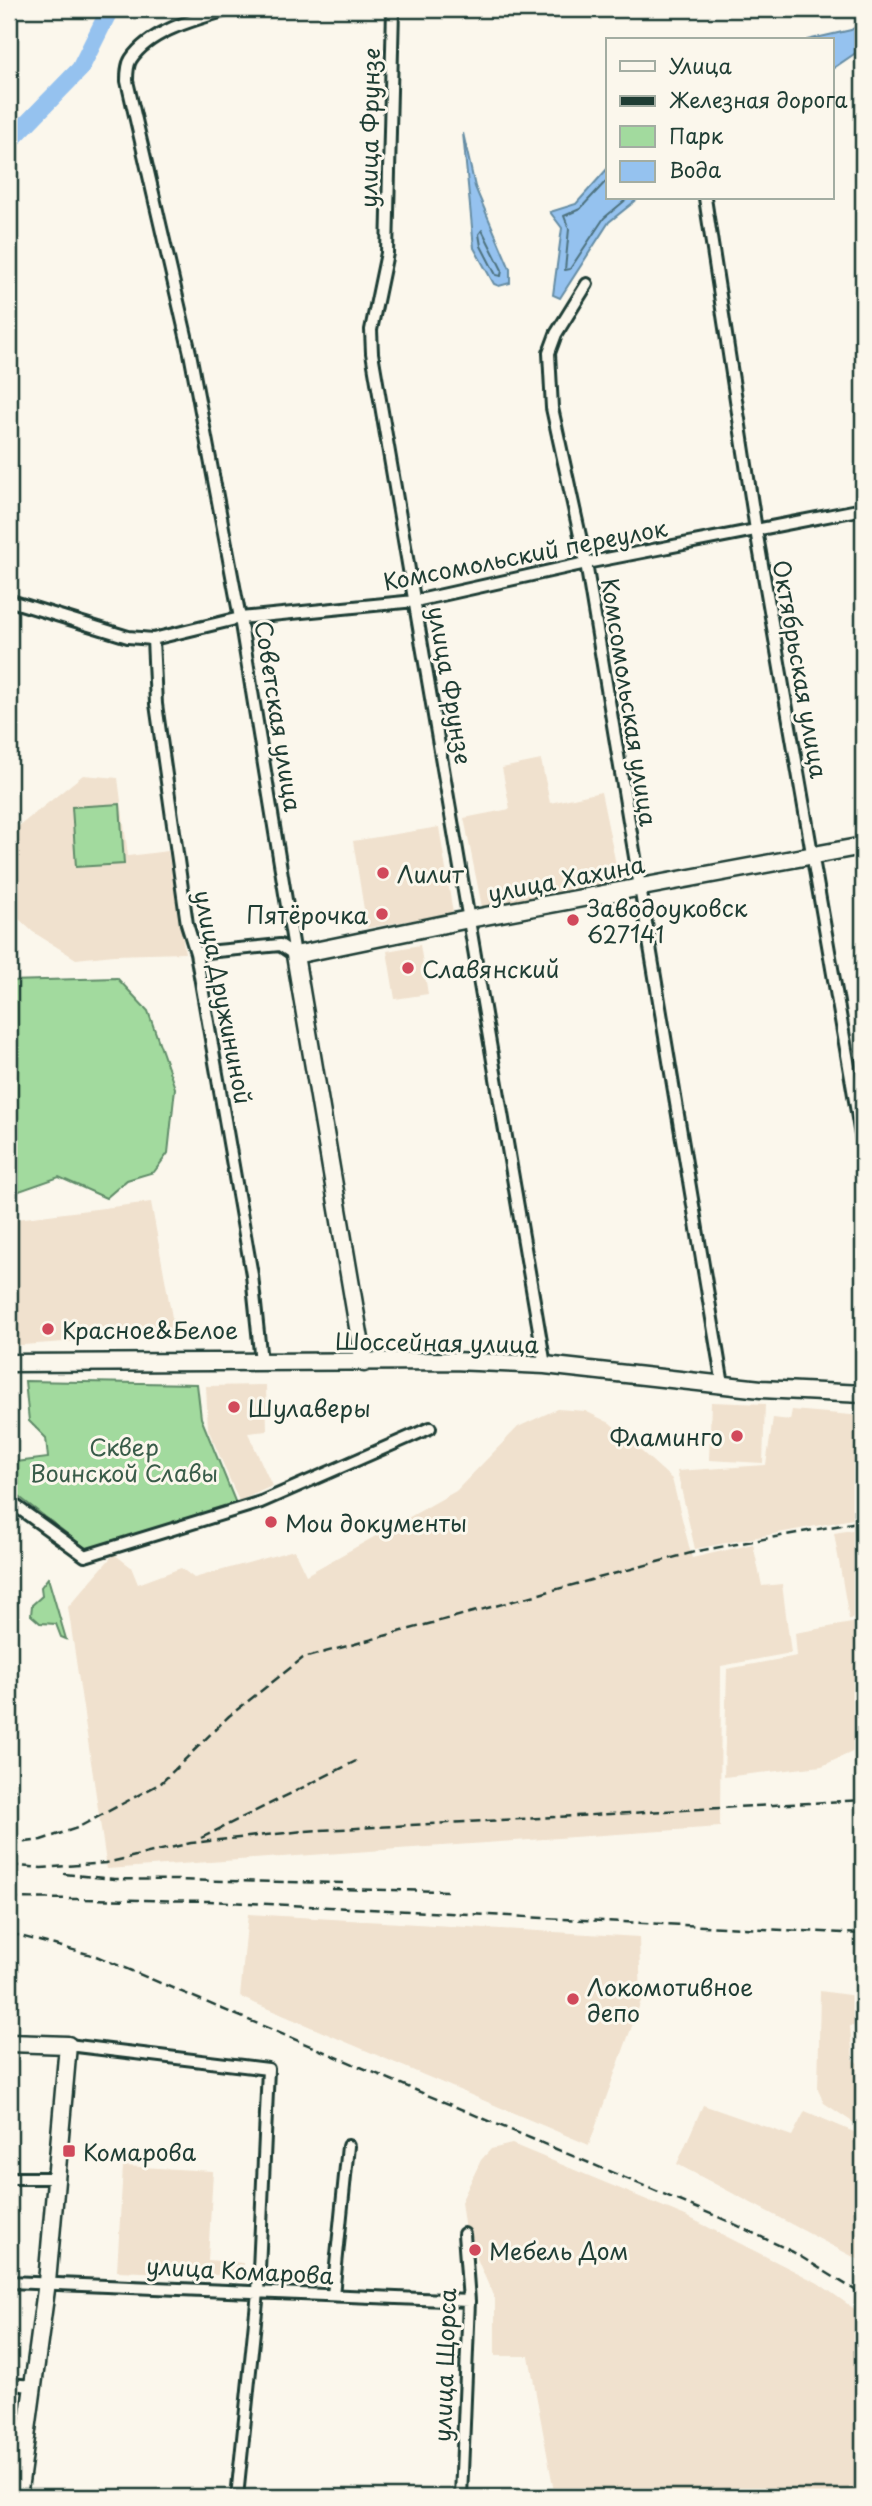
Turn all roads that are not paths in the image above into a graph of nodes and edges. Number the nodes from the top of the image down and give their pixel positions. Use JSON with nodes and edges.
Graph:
{"nodes":[{"id":1,"x":230,"y":9,"type":"edge"},
{"id":2,"x":393,"y":9,"type":"edge"},
{"id":3,"x":705,"y":200,"type":"edge"},
{"id":4,"x":587,"y":284,"type":"dead end"},
{"id":5,"x":863,"y":509,"type":"edge"},
{"id":6,"x":755,"y":530,"type":"junction"},
{"id":7,"x":586,"y":563,"type":"junction"},
{"id":8,"x":14,"y":601,"type":"dead end"},
{"id":9,"x":415,"y":601,"type":"junction"},
{"id":10,"x":240,"y":618,"type":"junction"},
{"id":11,"x":153,"y":639,"type":"junction"},
{"id":12,"x":863,"y":846,"type":"edge"},
{"id":13,"x":813,"y":855,"type":"junction"},
{"id":14,"x":640,"y":887,"type":"junction"},
{"id":15,"x":469,"y":919,"type":"junction"},
{"id":16,"x":197,"y":953,"type":"junction"},
{"id":17,"x":295,"y":955,"type":"junction"},
{"id":18,"x":863,"y":1147,"type":"edge"},
{"id":19,"x":261,"y":1362,"type":"junction"},
{"id":20,"x":9,"y":1363,"type":"edge"},
{"id":21,"x":364,"y":1363,"type":"junction"},
{"id":22,"x":545,"y":1365,"type":"junction"},
{"id":23,"x":723,"y":1385,"type":"junction"},
{"id":24,"x":863,"y":1394,"type":"edge"},
{"id":25,"x":430,"y":1428,"type":"dead end"},
{"id":26,"x":9,"y":1501,"type":"edge"},
{"id":27,"x":9,"y":2043,"type":"edge"},
{"id":28,"x":68,"y":2045,"type":"junction"},
{"id":29,"x":348,"y":2146,"type":"dead end"},
{"id":30,"x":9,"y":2178,"type":"edge"},
{"id":31,"x":56,"y":2178,"type":"junction"},
{"id":32,"x":464,"y":2234,"type":"dead end"},
{"id":33,"x":9,"y":2282,"type":"edge"},
{"id":34,"x":47,"y":2282,"type":"junction"},
{"id":35,"x":258,"y":2292,"type":"junction"},
{"id":36,"x":333,"y":2295,"type":"junction"},
{"id":37,"x":469,"y":2301,"type":"junction"},
{"id":38,"x":9,"y":2384,"type":"edge"},
{"id":39,"x":33,"y":2386,"type":"junction"},
{"id":40,"x":18,"y":2497,"type":"edge"},
{"id":41,"x":237,"y":2497,"type":"edge"},
{"id":42,"x":461,"y":2497,"type":"edge"}],
"edges":[{"from":1,"to":10,"type":"street","name":"Советская улица"},
{"from":2,"to":9,"type":"street","name":"улица Фрунзе"},
{"from":3,"to":6,"type":"street","name":"Октябрьская улица"},
{"from":4,"to":7,"type":"street","name":"Комсомольская улица"},
{"from":5,"to":6,"type":"street","name":"Комсомольский переулок"},
{"from":6,"to":7,"type":"street","name":"Комсомольский переулок"},
{"from":6,"to":13,"type":"street","name":"Октябрьская улица"},
{"from":7,"to":9,"type":"street","name":"Комсомольский переулок"},
{"from":7,"to":14,"type":"street","name":"Комсомольская улица"},
{"from":8,"to":11,"type":"street"},
{"from":9,"to":10,"type":"street","name":"Комсомольский переулок"},
{"from":9,"to":15,"type":"street","name":"улица Фрунзе"},
{"from":10,"to":11,"type":"street","name":"Комсомольский переулок"},
{"from":10,"to":17,"type":"street","name":"Советская улица"},
{"from":11,"to":16,"type":"street","name":"улица Дружининой"},
{"from":12,"to":13,"type":"street","name":"улица Хахина"},
{"from":13,"to":14,"type":"street","name":"улица Хахина"},
{"from":13,"to":18,"type":"street","name":"Октябрьская улица"},
{"from":14,"to":15,"type":"street","name":"улица Хахина"},
{"from":14,"to":23,"type":"street","name":"Комсомольская улица"},
{"from":15,"to":17,"type":"street","name":"улица Хахина"},
{"from":15,"to":22,"type":"street","name":"улица Фрунзе"},
{"from":16,"to":17,"type":"street","name":"улица Хахина"},
{"from":16,"to":19,"type":"street","name":"улица Дружининой"},
{"from":17,"to":21,"type":"street","name":"Советская улица"},
{"from":19,"to":20,"type":"street","name":"Шоссейная улица"},
{"from":19,"to":21,"type":"street","name":"Шоссейная улица"},
{"from":21,"to":22,"type":"street","name":"Шоссейная улица"},
{"from":22,"to":23,"type":"street","name":"Шоссейная улица"},
{"from":23,"to":24,"type":"street","name":"Шоссейная улица"},
{"from":25,"to":26,"type":"street"},
{"from":27,"to":28,"type":"street"},
{"from":28,"to":31,"type":"street"},
{"from":28,"to":35,"type":"street"},
{"from":29,"to":36,"type":"street"},
{"from":30,"to":31,"type":"street"},
{"from":31,"to":34,"type":"street"},
{"from":32,"to":37,"type":"street","name":"улица Щорса"},
{"from":33,"to":34,"type":"street","name":"улица Комарова"},
{"from":34,"to":35,"type":"street","name":"улица Комарова"},
{"from":34,"to":39,"type":"street"},
{"from":35,"to":36,"type":"street","name":"улица Комарова"},
{"from":35,"to":41,"type":"street"},
{"from":36,"to":37,"type":"street","name":"улица Комарова"},
{"from":37,"to":42,"type":"street","name":"улица Щорса"},
{"from":38,"to":39,"type":"street"},
{"from":39,"to":40,"type":"street"}]}
